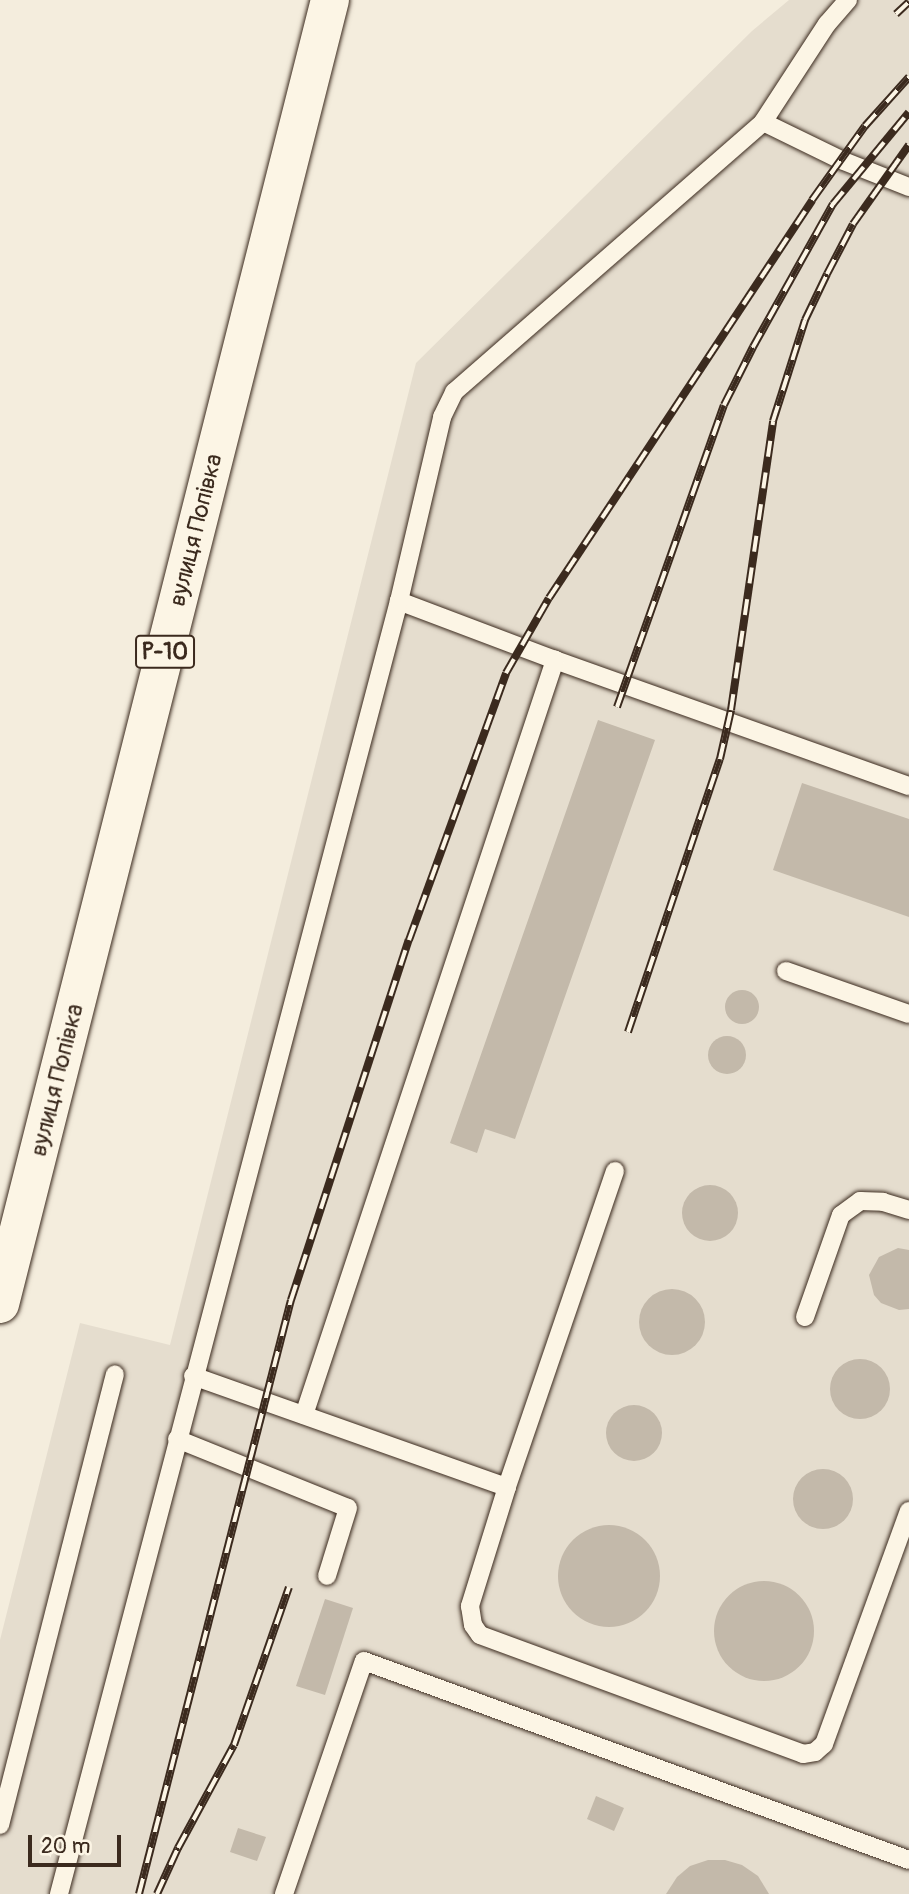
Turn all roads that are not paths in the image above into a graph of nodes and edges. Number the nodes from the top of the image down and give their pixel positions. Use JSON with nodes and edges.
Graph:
{"nodes":[{"id":1,"x":330,"y":0,"type":"edge"},
{"id":2,"x":848,"y":0,"type":"edge"},
{"id":3,"x":763,"y":122,"type":"junction"},
{"id":4,"x":909,"y":187,"type":"edge"},
{"id":5,"x":399,"y":601,"type":"junction"},
{"id":6,"x":555,"y":660,"type":"junction"},
{"id":7,"x":909,"y":786,"type":"edge"},
{"id":8,"x":786,"y":971,"type":"dead end"},
{"id":9,"x":909,"y":1014,"type":"edge"},
{"id":10,"x":615,"y":1171,"type":"dead end"},
{"id":11,"x":909,"y":1210,"type":"edge"},
{"id":12,"x":0,"y":1304,"type":"edge"},
{"id":13,"x":806,"y":1317,"type":"dead end"},
{"id":14,"x":115,"y":1374,"type":"dead end"},
{"id":15,"x":193,"y":1376,"type":"junction"},
{"id":16,"x":304,"y":1415,"type":"junction"},
{"id":17,"x":177,"y":1439,"type":"junction"},
{"id":18,"x":507,"y":1487,"type":"junction"},
{"id":19,"x":909,"y":1511,"type":"edge"},
{"id":20,"x":327,"y":1576,"type":"dead end"},
{"id":21,"x":0,"y":1825,"type":"edge"},
{"id":22,"x":909,"y":1860,"type":"edge"},
{"id":23,"x":59,"y":1894,"type":"edge"},
{"id":24,"x":284,"y":1894,"type":"edge"}],
"edges":[{"from":1,"to":12,"type":"main road","name":"вулиця Попівка","number":"Р-10"},
{"from":2,"to":3,"type":"lane"},
{"from":3,"to":4,"type":"lane"},
{"from":3,"to":5,"type":"lane"},
{"from":5,"to":6,"type":"lane"},
{"from":5,"to":15,"type":"lane"},
{"from":6,"to":7,"type":"lane"},
{"from":6,"to":16,"type":"lane"},
{"from":8,"to":9,"type":"lane"},
{"from":10,"to":18,"type":"lane"},
{"from":11,"to":13,"type":"lane"},
{"from":14,"to":21,"type":"lane"},
{"from":15,"to":16,"type":"lane"},
{"from":15,"to":17,"type":"lane"},
{"from":16,"to":18,"type":"lane"},
{"from":17,"to":20,"type":"lane"},
{"from":17,"to":23,"type":"lane"},
{"from":18,"to":19,"type":"lane"},
{"from":22,"to":24,"type":"lane"}]}
